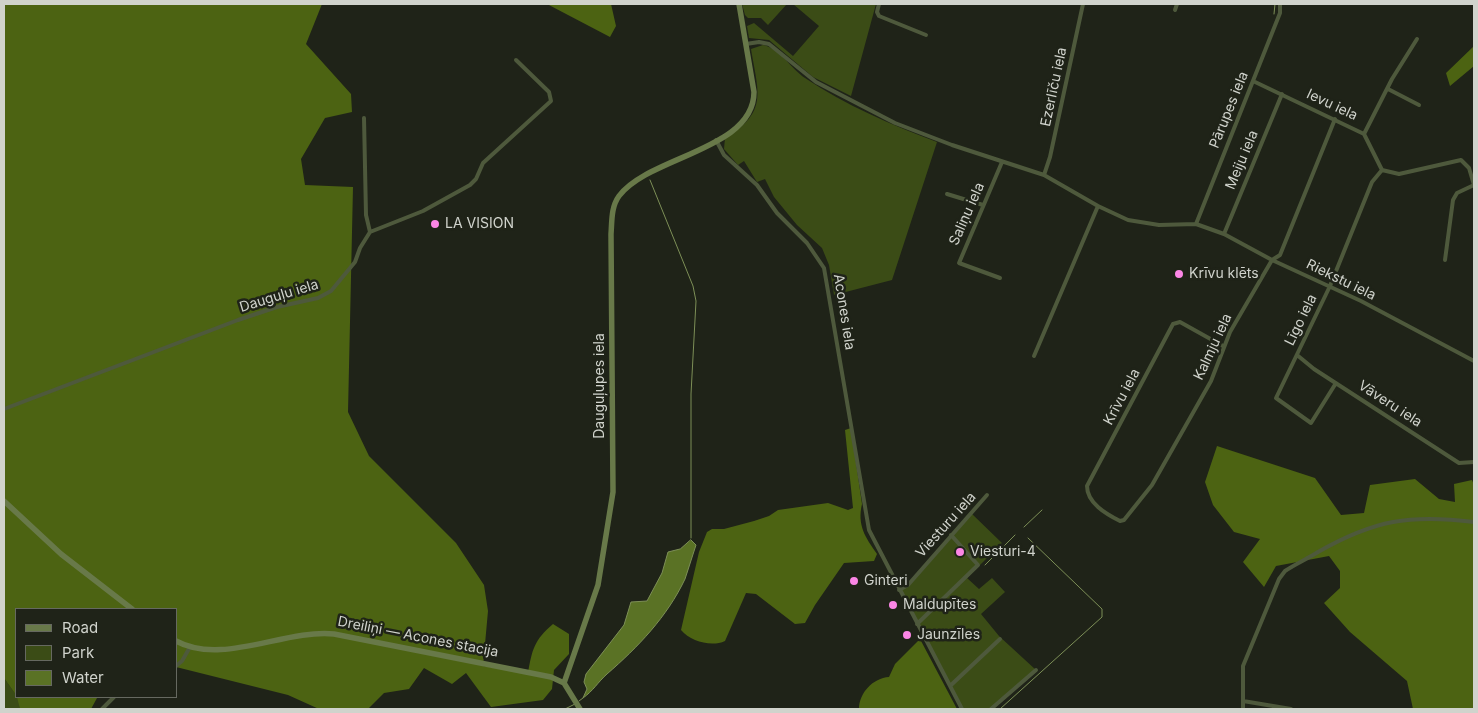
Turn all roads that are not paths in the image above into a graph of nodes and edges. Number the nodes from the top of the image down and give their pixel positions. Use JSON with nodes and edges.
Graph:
{"nodes":[{"id":1,"x":739,"y":4,"type":"edge"},
{"id":2,"x":879,"y":4,"type":"edge"},
{"id":3,"x":1083,"y":4,"type":"edge"},
{"id":4,"x":1177,"y":4,"type":"edge"},
{"id":5,"x":1280,"y":4,"type":"edge"},
{"id":6,"x":1175,"y":10,"type":"dead end"},
{"id":7,"x":926,"y":35,"type":"dead end"},
{"id":8,"x":1417,"y":39,"type":"dead end"},
{"id":9,"x":746,"y":44,"type":"junction"},
{"id":10,"x":516,"y":60,"type":"dead end"},
{"id":11,"x":1253,"y":81,"type":"junction"},
{"id":12,"x":1388,"y":89,"type":"junction"},
{"id":13,"x":1282,"y":94,"type":"junction"},
{"id":14,"x":1419,"y":105,"type":"dead end"},
{"id":15,"x":364,"y":118,"type":"dead end"},
{"id":16,"x":1335,"y":119,"type":"junction"},
{"id":17,"x":1364,"y":134,"type":"junction"},
{"id":18,"x":716,"y":140,"type":"junction"},
{"id":19,"x":1002,"y":162,"type":"junction"},
{"id":20,"x":1382,"y":170,"type":"junction"},
{"id":21,"x":1044,"y":175,"type":"junction"},
{"id":22,"x":1474,"y":185,"type":"edge"},
{"id":23,"x":947,"y":194,"type":"dead end"},
{"id":24,"x":983,"y":205,"type":"junction"},
{"id":25,"x":1098,"y":206,"type":"junction"},
{"id":26,"x":1196,"y":224,"type":"junction"},
{"id":27,"x":370,"y":232,"type":"junction"},
{"id":28,"x":1224,"y":234,"type":"junction"},
{"id":29,"x":1272,"y":260,"type":"junction"},
{"id":30,"x":1445,"y":260,"type":"dead end"},
{"id":31,"x":1000,"y":278,"type":"dead end"},
{"id":32,"x":1330,"y":286,"type":"junction"},
{"id":33,"x":1223,"y":346,"type":"junction"},
{"id":34,"x":1297,"y":355,"type":"junction"},
{"id":35,"x":1034,"y":356,"type":"dead end"},
{"id":36,"x":1474,"y":361,"type":"edge"},
{"id":37,"x":1336,"y":383,"type":"junction"},
{"id":38,"x":4,"y":409,"type":"edge"},
{"id":39,"x":1474,"y":462,"type":"edge"},
{"id":40,"x":987,"y":495,"type":"dead end"},
{"id":41,"x":4,"y":501,"type":"edge"},
{"id":42,"x":1120,"y":521,"type":"joint"},
{"id":43,"x":1474,"y":522,"type":"edge"},
{"id":44,"x":950,"y":535,"type":"junction"},
{"id":45,"x":899,"y":590,"type":"junction"},
{"id":46,"x":131,"y":608,"type":"edge"},
{"id":47,"x":917,"y":624,"type":"junction"},
{"id":48,"x":1000,"y":639,"type":"dead end"},
{"id":49,"x":178,"y":642,"type":"edge"},
{"id":50,"x":190,"y":647,"type":"junction"},
{"id":51,"x":178,"y":664,"type":"edge"},
{"id":52,"x":1036,"y":670,"type":"dead end"},
{"id":53,"x":564,"y":683,"type":"junction"},
{"id":54,"x":950,"y":686,"type":"junction"},
{"id":55,"x":113,"y":698,"type":"edge"},
{"id":56,"x":1243,"y":701,"type":"junction"},
{"id":57,"x":102,"y":709,"type":"edge"},
{"id":58,"x":580,"y":709,"type":"edge"},
{"id":59,"x":962,"y":709,"type":"edge"},
{"id":60,"x":991,"y":709,"type":"edge"},
{"id":61,"x":1243,"y":709,"type":"edge"},
{"id":62,"x":1291,"y":709,"type":"edge"}],
"edges":[{"from":1,"to":9,"type":"street"},
{"from":2,"to":7,"type":"street"},
{"from":3,"to":21,"type":"street","name":"Ezerlīču iela"},
{"from":4,"to":6,"type":"street"},
{"from":5,"to":11,"type":"street","name":"Pārupes iela"},
{"from":8,"to":12,"type":"street"},
{"from":9,"to":18,"type":"street"},
{"from":9,"to":19,"type":"street"},
{"from":10,"to":27,"type":"street"},
{"from":11,"to":13,"type":"street","name":"Ievu iela"},
{"from":11,"to":26,"type":"street","name":"Pārupes iela"},
{"from":12,"to":14,"type":"street"},
{"from":12,"to":17,"type":"street"},
{"from":13,"to":16,"type":"street","name":"Ievu iela"},
{"from":13,"to":28,"type":"street","name":"Meiju iela"},
{"from":15,"to":27,"type":"street"},
{"from":16,"to":17,"type":"street","name":"Ievu iela"},
{"from":16,"to":29,"type":"street","name":"Kalmju iela"},
{"from":17,"to":20,"type":"street","name":"Ievu iela"},
{"from":18,"to":45,"type":"street","name":"Acones iela"},
{"from":18,"to":53,"type":"street","name":"Dauguļupes iela"},
{"from":19,"to":21,"type":"street"},
{"from":19,"to":24,"type":"street","name":"Saliņu iela"},
{"from":20,"to":22,"type":"street"},
{"from":20,"to":32,"type":"street","name":"Līgo iela"},
{"from":21,"to":25,"type":"street"},
{"from":22,"to":30,"type":"street"},
{"from":23,"to":24,"type":"street"},
{"from":24,"to":31,"type":"street","name":"Saliņu iela"},
{"from":25,"to":26,"type":"street"},
{"from":25,"to":35,"type":"street"},
{"from":26,"to":28,"type":"street","name":"Riekstu iela"},
{"from":27,"to":38,"type":"street","name":"Dauguļu iela"},
{"from":28,"to":29,"type":"street","name":"Riekstu iela"},
{"from":29,"to":32,"type":"street","name":"Riekstu iela"},
{"from":29,"to":33,"type":"street","name":"Kalmju iela"},
{"from":32,"to":34,"type":"street","name":"Līgo iela"},
{"from":32,"to":36,"type":"street","name":"Riekstu iela"},
{"from":33,"to":42,"type":"street","name":"Kalmju iela"},
{"from":33,"to":42,"type":"street","name":"Krīvu iela"},
{"from":34,"to":37,"type":"street","name":"Vāveru iela"},
{"from":34,"to":37,"type":"street","name":"Līgo iela"},
{"from":37,"to":39,"type":"street","name":"Vāveru iela"},
{"from":40,"to":44,"type":"street","name":"Viesturu iela"},
{"from":41,"to":46,"type":"street"},
{"from":43,"to":56,"type":"street"},
{"from":44,"to":45,"type":"street","name":"Viesturu iela"},
{"from":44,"to":47,"type":"street"},
{"from":45,"to":47,"type":"street","name":"Acones iela"},
{"from":47,"to":54,"type":"street","name":"Acones iela"},
{"from":48,"to":54,"type":"street"},
{"from":49,"to":50,"type":"street","name":"Dreiliņi — Acones stacija"},
{"from":50,"to":51,"type":"street"},
{"from":50,"to":53,"type":"street","name":"Dreiliņi — Acones stacija"},
{"from":52,"to":60,"type":"street"},
{"from":53,"to":58,"type":"street"},
{"from":54,"to":59,"type":"street","name":"Acones iela"},
{"from":55,"to":57,"type":"street"},
{"from":56,"to":61,"type":"street"},
{"from":56,"to":62,"type":"street"}]}
